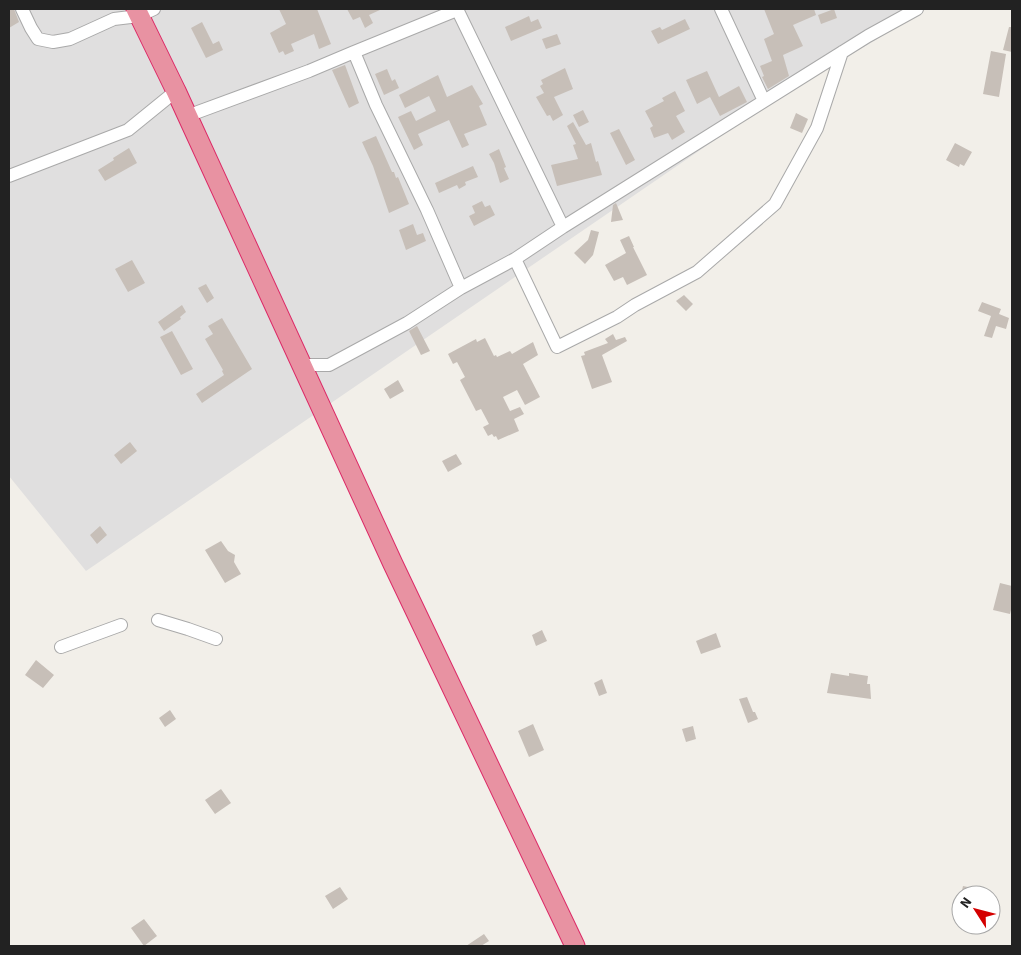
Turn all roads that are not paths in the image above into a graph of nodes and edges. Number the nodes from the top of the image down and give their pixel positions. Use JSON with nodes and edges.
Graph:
{"nodes":[{"id":1,"x":22,"y":9,"type":"edge"},
{"id":2,"x":721,"y":9,"type":"edge"},
{"id":3,"x":916,"y":9,"type":"edge"},
{"id":4,"x":457,"y":10,"type":"edge"},
{"id":5,"x":143,"y":11,"type":"edge"},
{"id":6,"x":354,"y":52,"type":"junction"},
{"id":7,"x":842,"y":52,"type":"junction"},
{"id":8,"x":176,"y":91,"type":"junction"},
{"id":9,"x":764,"y":101,"type":"junction"},
{"id":10,"x":187,"y":116,"type":"junction"},
{"id":11,"x":9,"y":176,"type":"edge"},
{"id":12,"x":563,"y":227,"type":"junction"},
{"id":13,"x":515,"y":259,"type":"junction"},
{"id":14,"x":461,"y":288,"type":"junction"},
{"id":15,"x":301,"y":364,"type":"junction"},
{"id":16,"x":158,"y":620,"type":"dead end"},
{"id":17,"x":122,"y":625,"type":"dead end"},
{"id":18,"x":216,"y":639,"type":"dead end"},
{"id":19,"x":60,"y":647,"type":"dead end"},
{"id":20,"x":575,"y":946,"type":"edge"}],
"edges":[{"from":1,"to":5,"type":"street"},
{"from":2,"to":9,"type":"street"},
{"from":3,"to":7,"type":"street"},
{"from":4,"to":6,"type":"street"},
{"from":4,"to":12,"type":"street"},
{"from":5,"to":8,"type":"highway"},
{"from":6,"to":10,"type":"street"},
{"from":6,"to":14,"type":"street"},
{"from":7,"to":9,"type":"street"},
{"from":7,"to":13,"type":"street"},
{"from":8,"to":10,"type":"highway"},
{"from":8,"to":11,"type":"street"},
{"from":9,"to":12,"type":"street"},
{"from":10,"to":15,"type":"highway"},
{"from":12,"to":13,"type":"street"},
{"from":13,"to":14,"type":"street"},
{"from":14,"to":15,"type":"street"},
{"from":15,"to":20,"type":"highway"},
{"from":16,"to":18,"type":"street"},
{"from":17,"to":19,"type":"street"}]}
